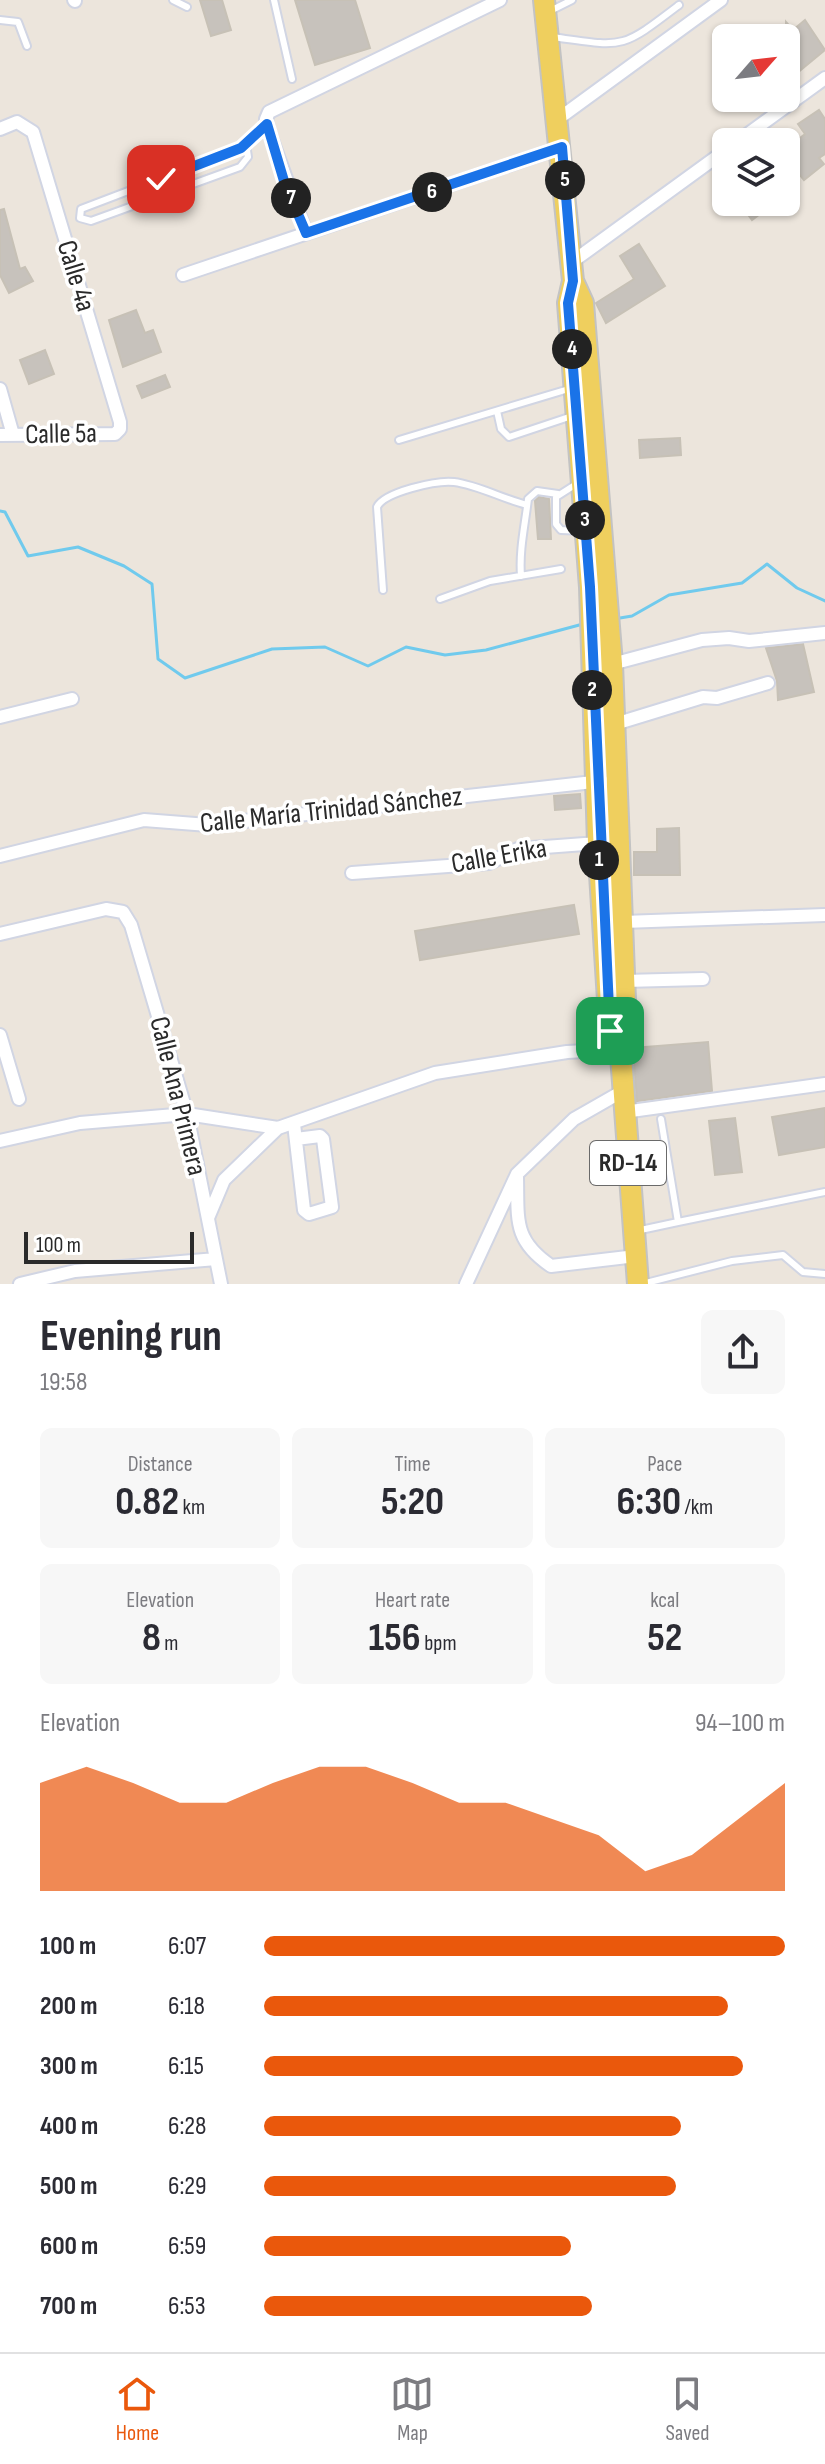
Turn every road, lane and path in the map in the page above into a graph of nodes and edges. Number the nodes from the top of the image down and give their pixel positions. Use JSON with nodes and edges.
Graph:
{"nodes":[{"id":1,"x":173,"y":0,"type":"edge"},
{"id":2,"x":274,"y":0,"type":"edge"},
{"id":3,"x":500,"y":0,"type":"edge"},
{"id":4,"x":572,"y":0,"type":"edge"},
{"id":5,"x":721,"y":0,"type":"edge"},
{"id":6,"x":679,"y":5,"type":"dead end"},
{"id":7,"x":545,"y":6,"type":"edge"},
{"id":8,"x":187,"y":7,"type":"dead end"},
{"id":9,"x":0,"y":20,"type":"edge"},
{"id":10,"x":548,"y":36,"type":"junction"},
{"id":11,"x":27,"y":46,"type":"dead end"},
{"id":12,"x":292,"y":79,"type":"dead end"},
{"id":13,"x":824,"y":83,"type":"edge"},
{"id":14,"x":558,"y":119,"type":"junction"},
{"id":15,"x":267,"y":124,"type":"junction"},
{"id":16,"x":758,"y":128,"type":"edge"},
{"id":17,"x":0,"y":129,"type":"edge"},
{"id":18,"x":246,"y":144,"type":"junction"},
{"id":19,"x":562,"y":147,"type":"junction"},
{"id":20,"x":712,"y":161,"type":"edge"},
{"id":21,"x":306,"y":233,"type":"junction"},
{"id":22,"x":572,"y":272,"type":"junction"},
{"id":23,"x":183,"y":275,"type":"dead end"},
{"id":24,"x":575,"y":387,"type":"junction"},
{"id":25,"x":0,"y":389,"type":"edge"},
{"id":26,"x":497,"y":411,"type":"junction"},
{"id":27,"x":576,"y":415,"type":"junction"},
{"id":28,"x":120,"y":429,"type":"joint"},
{"id":29,"x":7,"y":435,"type":"edge"},
{"id":30,"x":399,"y":440,"type":"dead end"},
{"id":31,"x":581,"y":481,"type":"junction"},
{"id":32,"x":558,"y":494,"type":"junction"},
{"id":33,"x":527,"y":505,"type":"junction"},
{"id":34,"x":585,"y":531,"type":"junction"},
{"id":35,"x":561,"y":569,"type":"dead end"},
{"id":36,"x":521,"y":576,"type":"junction"},
{"id":37,"x":598,"y":585,"type":"junction"},
{"id":38,"x":383,"y":590,"type":"dead end"},
{"id":39,"x":440,"y":599,"type":"dead end"},
{"id":40,"x":825,"y":633,"type":"edge"},
{"id":41,"x":604,"y":658,"type":"junction"},
{"id":42,"x":768,"y":683,"type":"dead end"},
{"id":43,"x":72,"y":699,"type":"dead end"},
{"id":44,"x":0,"y":717,"type":"edge"},
{"id":45,"x":615,"y":724,"type":"junction"},
{"id":46,"x":607,"y":780,"type":"junction"},
{"id":47,"x":598,"y":843,"type":"junction"},
{"id":48,"x":0,"y":856,"type":"edge"},
{"id":49,"x":352,"y":873,"type":"dead end"},
{"id":50,"x":825,"y":915,"type":"edge"},
{"id":51,"x":623,"y":922,"type":"junction"},
{"id":52,"x":0,"y":934,"type":"edge"},
{"id":53,"x":703,"y":979,"type":"dead end"},
{"id":54,"x":624,"y":981,"type":"junction"},
{"id":55,"x":0,"y":1035,"type":"edge"},
{"id":56,"x":620,"y":1046,"type":"junction"},
{"id":57,"x":3,"y":1056,"type":"edge"},
{"id":58,"x":825,"y":1084,"type":"edge"},
{"id":59,"x":623,"y":1091,"type":"junction"},
{"id":60,"x":19,"y":1099,"type":"dead end"},
{"id":61,"x":624,"y":1112,"type":"junction"},
{"id":62,"x":187,"y":1114,"type":"junction"},
{"id":63,"x":661,"y":1119,"type":"dead end"},
{"id":64,"x":294,"y":1124,"type":"junction"},
{"id":65,"x":278,"y":1128,"type":"junction"},
{"id":66,"x":296,"y":1139,"type":"junction"},
{"id":67,"x":0,"y":1141,"type":"edge"},
{"id":68,"x":517,"y":1174,"type":"junction"},
{"id":69,"x":825,"y":1192,"type":"edge"},
{"id":70,"x":208,"y":1218,"type":"junction"},
{"id":71,"x":678,"y":1222,"type":"junction"},
{"id":72,"x":634,"y":1231,"type":"junction"},
{"id":73,"x":636,"y":1256,"type":"junction"},
{"id":74,"x":216,"y":1259,"type":"junction"},
{"id":75,"x":825,"y":1274,"type":"edge"},
{"id":76,"x":76,"y":1278,"type":"edge"},
{"id":77,"x":20,"y":1284,"type":"edge"},
{"id":78,"x":221,"y":1284,"type":"edge"},
{"id":79,"x":466,"y":1284,"type":"edge"},
{"id":80,"x":640,"y":1284,"type":"edge"}],
"edges":[{"from":1,"to":8,"type":"lane"},
{"from":2,"to":12,"type":"lane"},
{"from":3,"to":15,"type":"street"},
{"from":4,"to":7,"type":"lane"},
{"from":5,"to":14,"type":"street"},
{"from":6,"to":10,"type":"lane"},
{"from":7,"to":10,"type":"main road","number":"RD-14"},
{"from":9,"to":11,"type":"lane"},
{"from":10,"to":14,"type":"main road","number":"RD-14"},
{"from":13,"to":16,"type":"street"},
{"from":14,"to":19,"type":"main road","number":"RD-14"},
{"from":15,"to":18,"type":"lane"},
{"from":15,"to":21,"type":"street"},
{"from":17,"to":28,"type":"street","name":"Calle 4a"},
{"from":18,"to":18,"type":"lane"},
{"from":19,"to":21,"type":"street"},
{"from":19,"to":22,"type":"main road","number":"RD-14"},
{"from":20,"to":22,"type":"street"},
{"from":21,"to":23,"type":"street"},
{"from":22,"to":24,"type":"main road","number":"RD-14"},
{"from":22,"to":37,"type":"main road","number":"RD-14"},
{"from":24,"to":26,"type":"lane"},
{"from":24,"to":27,"type":"main road","number":"RD-14"},
{"from":25,"to":29,"type":"street"},
{"from":26,"to":27,"type":"lane"},
{"from":26,"to":30,"type":"lane"},
{"from":27,"to":31,"type":"main road","number":"RD-14"},
{"from":28,"to":29,"type":"street","name":"Calle 5a"},
{"from":31,"to":32,"type":"lane"},
{"from":31,"to":34,"type":"main road","number":"RD-14"},
{"from":32,"to":33,"type":"lane"},
{"from":32,"to":34,"type":"lane"},
{"from":33,"to":36,"type":"lane"},
{"from":33,"to":38,"type":"lane"},
{"from":34,"to":37,"type":"main road","number":"RD-14"},
{"from":35,"to":36,"type":"lane"},
{"from":36,"to":39,"type":"lane"},
{"from":37,"to":41,"type":"main road","number":"RD-14"},
{"from":40,"to":41,"type":"street"},
{"from":41,"to":45,"type":"main road","number":"RD-14"},
{"from":41,"to":46,"type":"main road","number":"RD-14"},
{"from":42,"to":45,"type":"street"},
{"from":43,"to":44,"type":"street"},
{"from":45,"to":46,"type":"main road","number":"RD-14"},
{"from":46,"to":47,"type":"main road","number":"RD-14"},
{"from":46,"to":48,"type":"street","name":"Calle María Trinidad Sánchez"},
{"from":46,"to":51,"type":"main road","number":"RD-14"},
{"from":47,"to":49,"type":"street","name":"Calle Erika"},
{"from":47,"to":56,"type":"main road","number":"RD-14"},
{"from":50,"to":51,"type":"street"},
{"from":51,"to":54,"type":"main road","number":"RD-14"},
{"from":52,"to":62,"type":"street","name":"Calle Ana Primera"},
{"from":53,"to":54,"type":"street"},
{"from":54,"to":56,"type":"main road","number":"RD-14"},
{"from":55,"to":57,"type":"street"},
{"from":56,"to":59,"type":"main road","number":"RD-14"},
{"from":56,"to":64,"type":"street"},
{"from":57,"to":60,"type":"street"},
{"from":58,"to":61,"type":"street"},
{"from":59,"to":61,"type":"main road","number":"RD-14"},
{"from":59,"to":68,"type":"street"},
{"from":61,"to":72,"type":"main road","number":"RD-14"},
{"from":62,"to":65,"type":"street"},
{"from":62,"to":67,"type":"street"},
{"from":62,"to":70,"type":"street","name":"Calle Ana Primera"},
{"from":63,"to":71,"type":"lane"},
{"from":64,"to":65,"type":"street"},
{"from":64,"to":66,"type":"street"},
{"from":65,"to":70,"type":"street"},
{"from":66,"to":66,"type":"street"},
{"from":68,"to":73,"type":"street"},
{"from":68,"to":79,"type":"street"},
{"from":69,"to":71,"type":"lane"},
{"from":70,"to":74,"type":"street","name":"Calle Ana Primera"},
{"from":71,"to":72,"type":"lane"},
{"from":72,"to":73,"type":"main road","number":"RD-14"},
{"from":73,"to":80,"type":"main road","number":"RD-14"},
{"from":74,"to":76,"type":"street"},
{"from":74,"to":78,"type":"street","name":"Calle Ana Primera"},
{"from":75,"to":80,"type":"lane"},
{"from":76,"to":77,"type":"street"}]}
